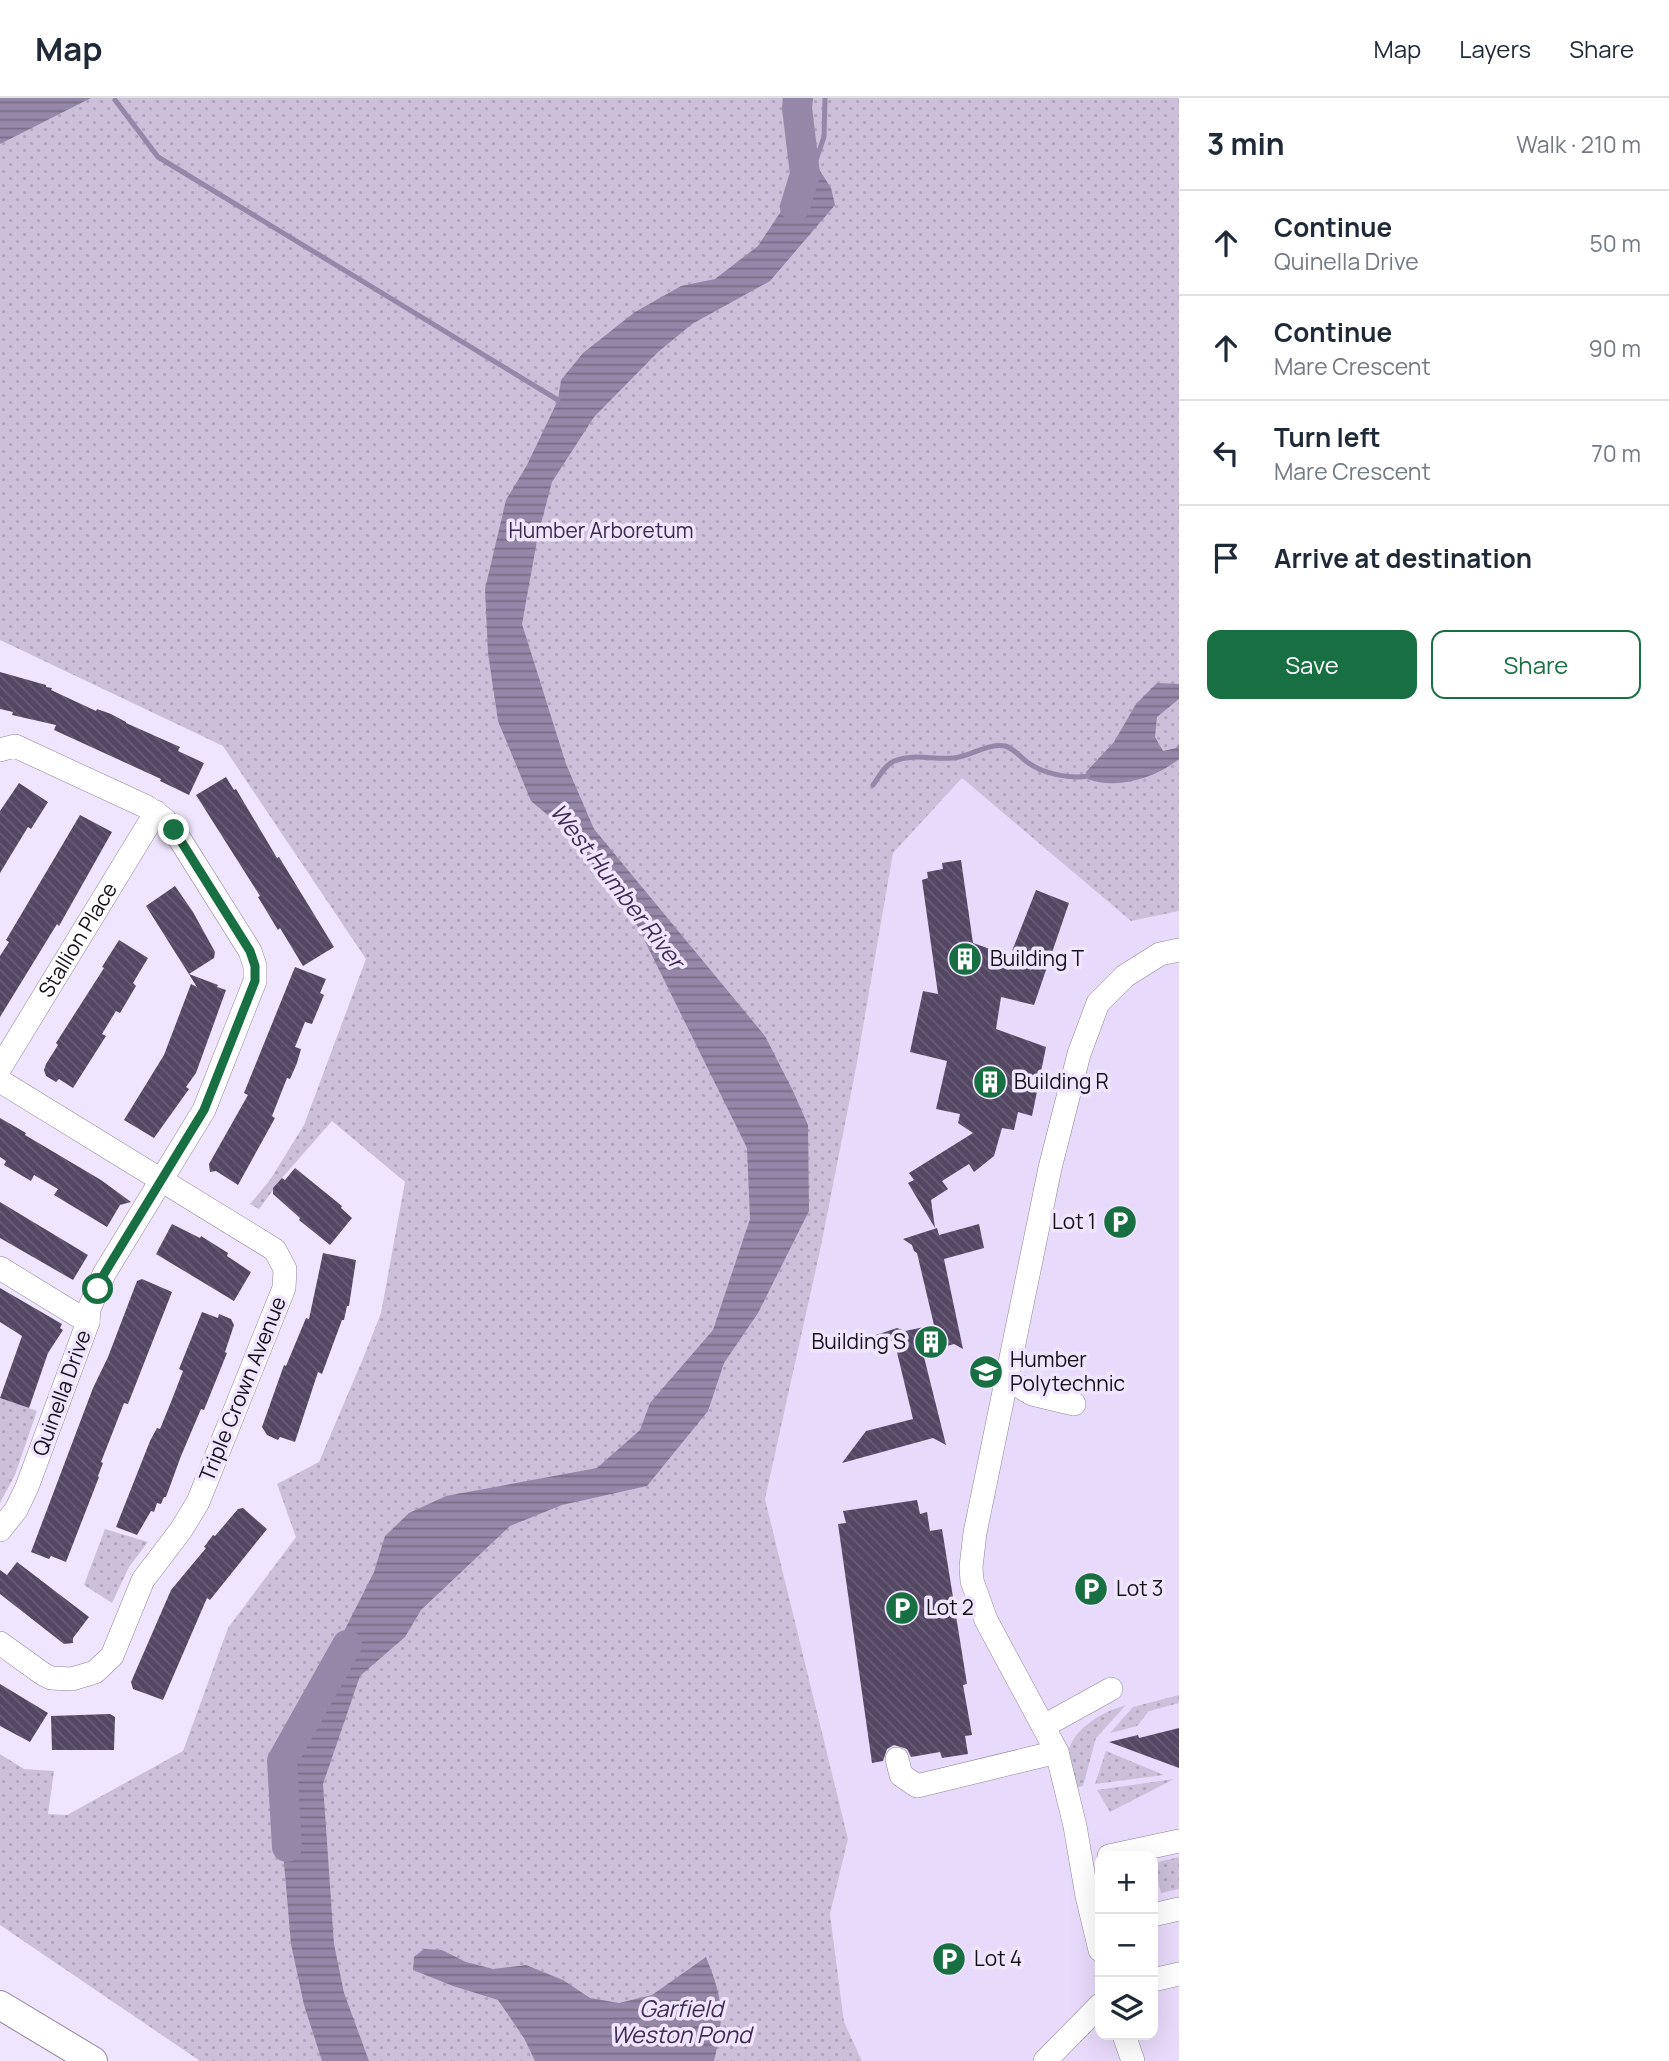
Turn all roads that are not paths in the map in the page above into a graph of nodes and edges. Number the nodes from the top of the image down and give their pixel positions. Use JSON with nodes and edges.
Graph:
{"nodes":[{"id":1,"x":0,"y":750,"type":"edge"},
{"id":2,"x":156,"y":812,"type":"junction"},
{"id":3,"x":1179,"y":950,"type":"edge"},
{"id":4,"x":0,"y":1068,"type":"edge"},
{"id":5,"x":0,"y":1081,"type":"edge"},
{"id":6,"x":162,"y":1181,"type":"junction"},
{"id":7,"x":0,"y":1268,"type":"edge"},
{"id":8,"x":88,"y":1322,"type":"junction"},
{"id":9,"x":1012,"y":1384,"type":"junction"},
{"id":10,"x":1064,"y":1401,"type":"dead end"},
{"id":11,"x":0,"y":1530,"type":"edge"},
{"id":12,"x":0,"y":1643,"type":"edge"},
{"id":13,"x":1111,"y":1689,"type":"dead end"},
{"id":14,"x":1044,"y":1726,"type":"junction"},
{"id":15,"x":1057,"y":1752,"type":"junction"},
{"id":16,"x":898,"y":1759,"type":"dead end"},
{"id":17,"x":1179,"y":1841,"type":"edge"},
{"id":18,"x":1147,"y":1851,"type":"edge"},
{"id":19,"x":1090,"y":1860,"type":"edge"},
{"id":20,"x":1179,"y":1909,"type":"edge"},
{"id":21,"x":1158,"y":1913,"type":"edge"},
{"id":22,"x":1096,"y":1914,"type":"edge"},
{"id":23,"x":1179,"y":1974,"type":"edge"},
{"id":24,"x":1158,"y":1979,"type":"edge"},
{"id":25,"x":0,"y":2005,"type":"edge"},
{"id":26,"x":1095,"y":2011,"type":"edge"},
{"id":27,"x":1126,"y":2040,"type":"edge"},
{"id":28,"x":93,"y":2061,"type":"edge"},
{"id":29,"x":1045,"y":2061,"type":"edge"},
{"id":30,"x":1133,"y":2061,"type":"edge"}],
"edges":[{"from":1,"to":2,"type":"street"},
{"from":2,"to":4,"type":"street","name":"Stallion Place"},
{"from":2,"to":6,"type":"street","name":"Quinella Drive"},
{"from":3,"to":9,"type":"street"},
{"from":5,"to":6,"type":"street","name":"Triple Crown Avenue"},
{"from":6,"to":8,"type":"street","name":"Quinella Drive"},
{"from":6,"to":12,"type":"street","name":"Triple Crown Avenue"},
{"from":7,"to":8,"type":"street"},
{"from":8,"to":11,"type":"street","name":"Quinella Drive"},
{"from":9,"to":10,"type":"street"},
{"from":9,"to":14,"type":"street"},
{"from":13,"to":14,"type":"street"},
{"from":14,"to":15,"type":"street"},
{"from":15,"to":16,"type":"street"},
{"from":15,"to":19,"type":"street"},
{"from":17,"to":18,"type":"street"},
{"from":19,"to":22,"type":"street"},
{"from":20,"to":21,"type":"street"},
{"from":23,"to":24,"type":"street"},
{"from":25,"to":28,"type":"main road"},
{"from":26,"to":29,"type":"street"},
{"from":27,"to":30,"type":"street"}]}
